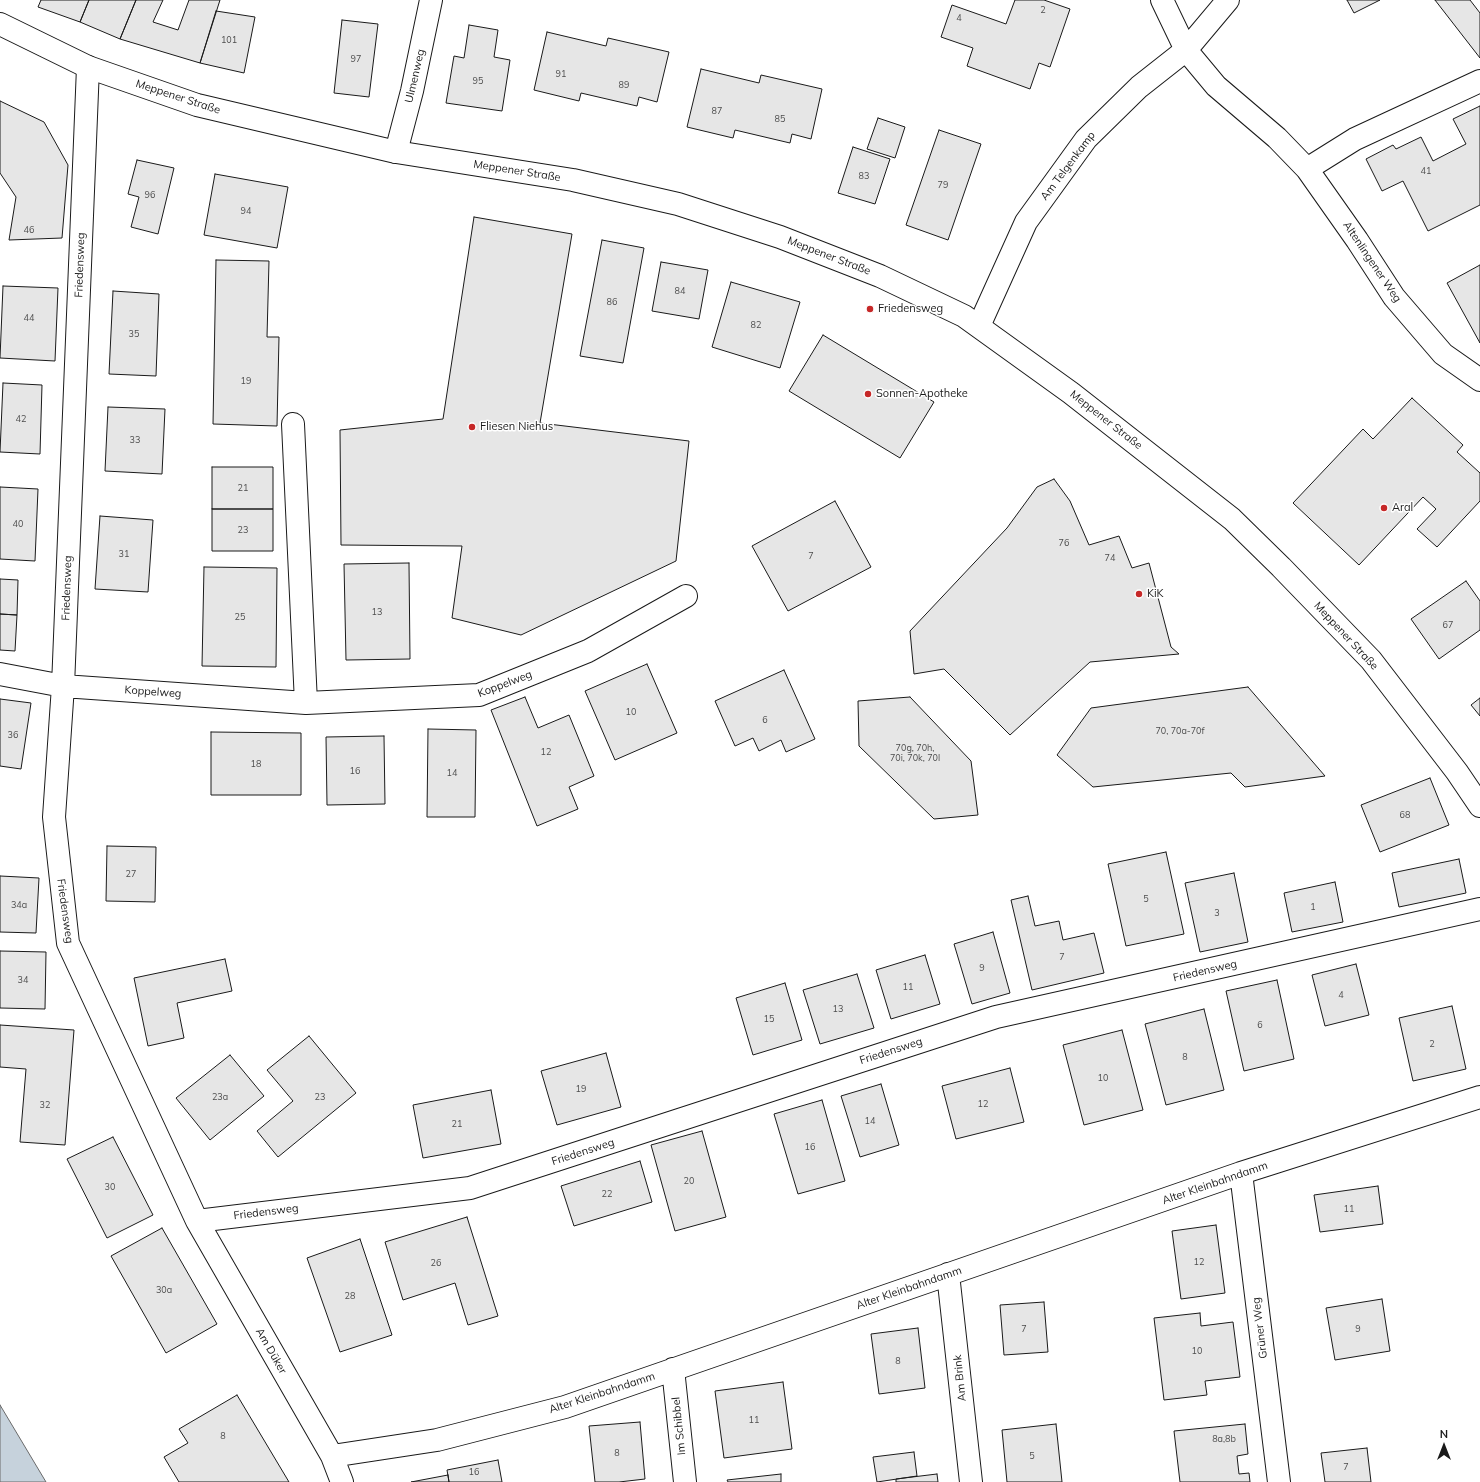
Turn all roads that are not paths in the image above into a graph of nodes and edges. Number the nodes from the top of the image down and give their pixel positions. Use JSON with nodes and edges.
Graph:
{"nodes":[{"id":1,"x":431,"y":0,"type":"edge"},
{"id":2,"x":1162,"y":0,"type":"edge"},
{"id":3,"x":1228,"y":0,"type":"edge"},
{"id":4,"x":0,"y":24,"type":"edge"},
{"id":5,"x":1186,"y":50,"type":"junction"},
{"id":6,"x":88,"y":67,"type":"junction"},
{"id":7,"x":1480,"y":81,"type":"edge"},
{"id":8,"x":396,"y":152,"type":"junction"},
{"id":9,"x":1307,"y":169,"type":"junction"},
{"id":10,"x":979,"y":326,"type":"junction"},
{"id":11,"x":1480,"y":380,"type":"edge"},
{"id":12,"x":293,"y":424,"type":"dead end"},
{"id":13,"x":686,"y":596,"type":"dead end"},
{"id":14,"x":0,"y":674,"type":"edge"},
{"id":15,"x":63,"y":686,"type":"junction"},
{"id":16,"x":306,"y":703,"type":"junction"},
{"id":17,"x":1480,"y":806,"type":"edge"},
{"id":18,"x":1480,"y":910,"type":"edge"},
{"id":19,"x":1480,"y":1097,"type":"edge"},
{"id":20,"x":1241,"y":1173,"type":"junction"},
{"id":21,"x":197,"y":1220,"type":"junction"},
{"id":22,"x":948,"y":1274,"type":"junction"},
{"id":23,"x":673,"y":1370,"type":"junction"},
{"id":24,"x":332,"y":1456,"type":"junction"},
{"id":25,"x":342,"y":1482,"type":"edge"},
{"id":26,"x":685,"y":1482,"type":"edge"},
{"id":27,"x":971,"y":1482,"type":"edge"},
{"id":28,"x":1279,"y":1482,"type":"edge"}],
"edges":[{"from":1,"to":8,"type":"street","name":"Ulmenweg"},
{"from":2,"to":5,"type":"street","name":"Altenlingener Weg"},
{"from":3,"to":5,"type":"street","name":"Am Telgenkamp"},
{"from":4,"to":6,"type":"street","name":"Meppener Straße"},
{"from":5,"to":9,"type":"street","name":"Altenlingener Weg"},
{"from":5,"to":10,"type":"street","name":"Am Telgenkamp"},
{"from":6,"to":8,"type":"street","name":"Meppener Straße"},
{"from":6,"to":15,"type":"street","name":"Friedensweg"},
{"from":7,"to":9,"type":"street"},
{"from":8,"to":10,"type":"street","name":"Meppener Straße"},
{"from":9,"to":11,"type":"street","name":"Altenlingener Weg"},
{"from":10,"to":17,"type":"street","name":"Meppener Straße"},
{"from":12,"to":16,"type":"street"},
{"from":13,"to":16,"type":"street","name":"Koppelweg"},
{"from":14,"to":15,"type":"street","name":"Koppelweg"},
{"from":15,"to":16,"type":"street","name":"Koppelweg"},
{"from":15,"to":21,"type":"street","name":"Friedensweg"},
{"from":18,"to":21,"type":"street","name":"Friedensweg"},
{"from":19,"to":20,"type":"street","name":"Alter Kleinbahndamm"},
{"from":20,"to":22,"type":"street","name":"Alter Kleinbahndamm"},
{"from":20,"to":28,"type":"street","name":"Grüner Weg"},
{"from":21,"to":24,"type":"street","name":"Am Düker"},
{"from":22,"to":23,"type":"street","name":"Alter Kleinbahndamm"},
{"from":22,"to":27,"type":"street","name":"Am Brink"},
{"from":23,"to":24,"type":"street","name":"Alter Kleinbahndamm"},
{"from":23,"to":26,"type":"street","name":"Im Schibbel"},
{"from":24,"to":25,"type":"street","name":"Am Düker"}]}
